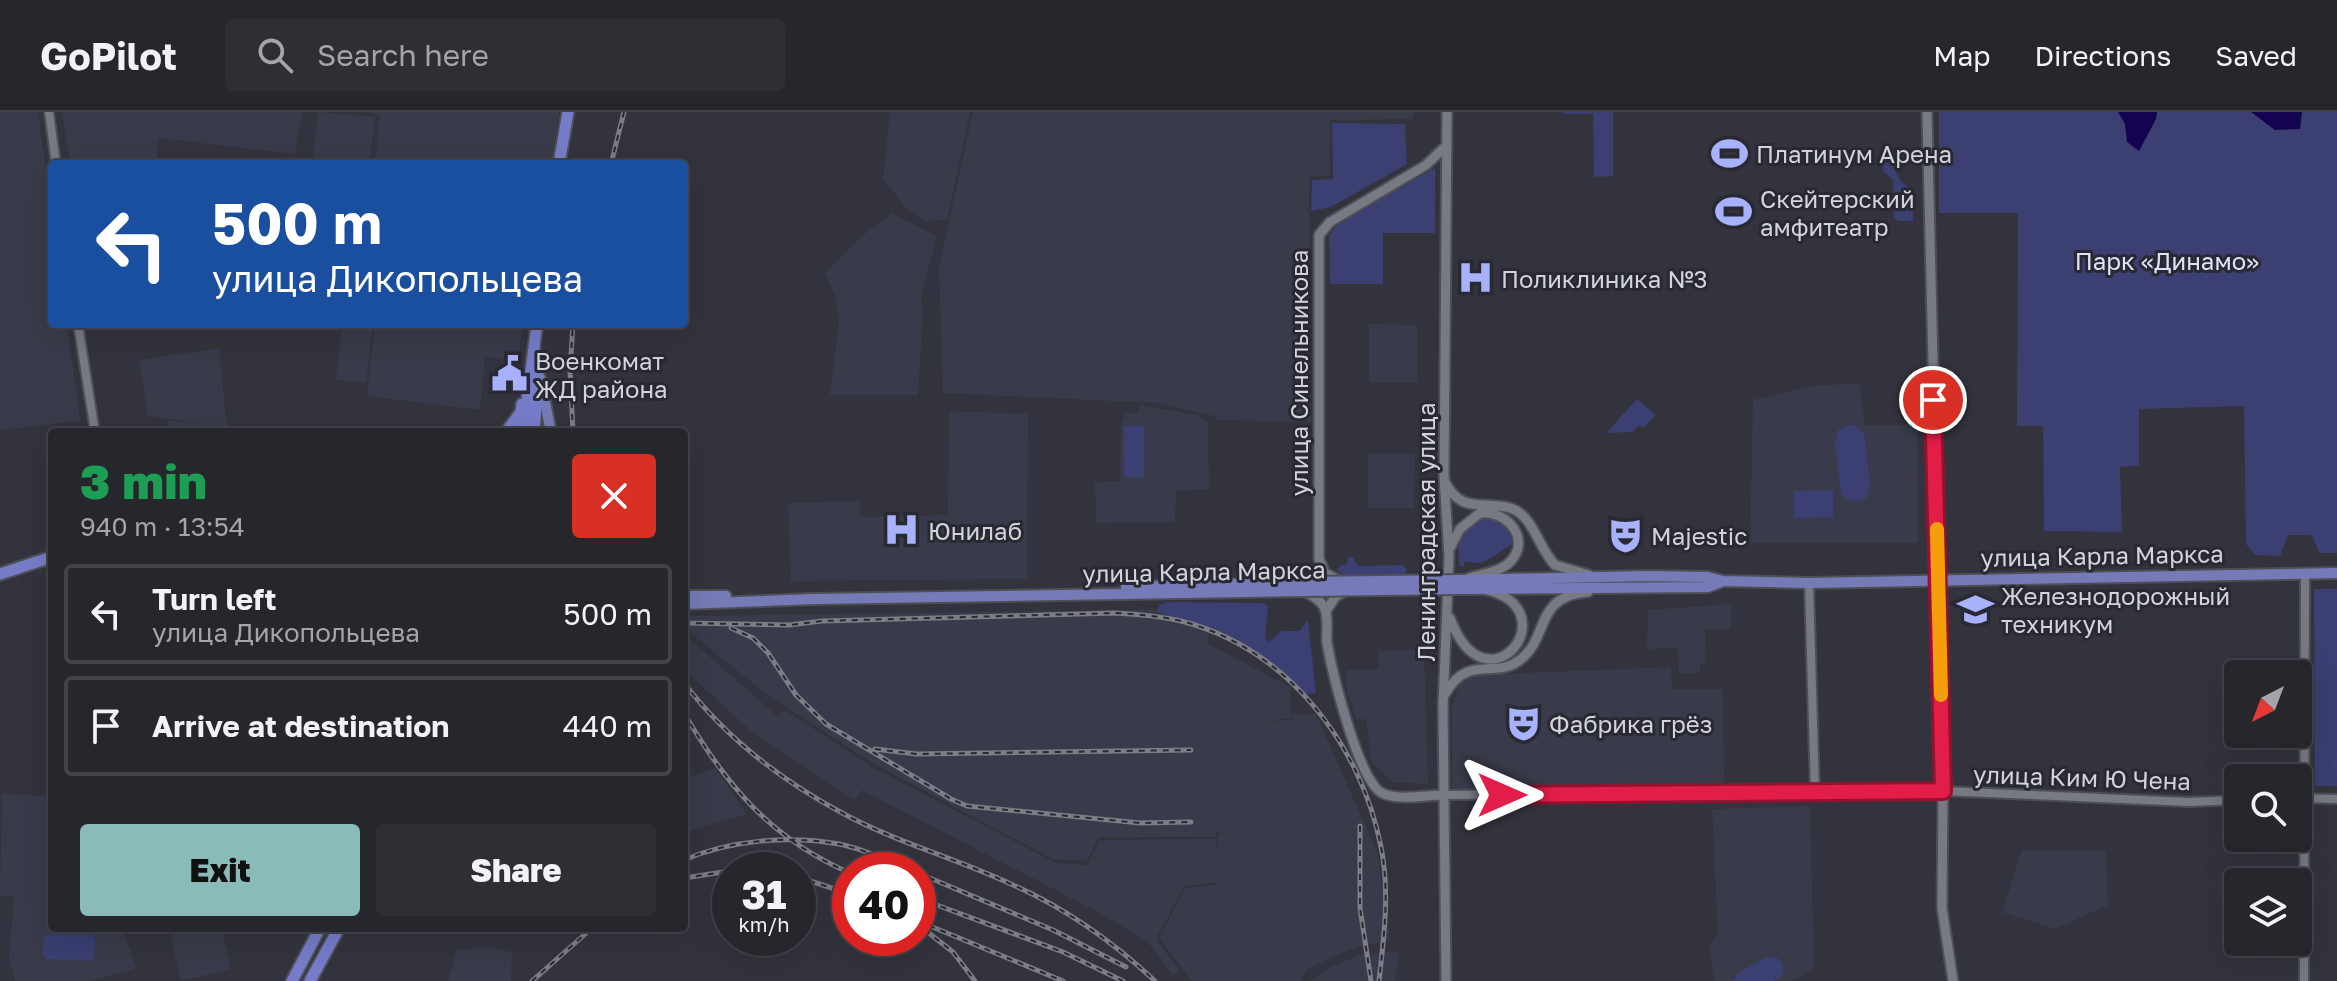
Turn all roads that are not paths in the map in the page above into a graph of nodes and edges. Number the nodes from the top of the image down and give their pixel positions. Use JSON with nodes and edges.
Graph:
{"nodes":[{"id":1,"x":49,"y":112,"type":"edge"},
{"id":2,"x":568,"y":112,"type":"edge"},
{"id":3,"x":1447,"y":112,"type":"edge"},
{"id":4,"x":1927,"y":112,"type":"edge"},
{"id":5,"x":1447,"y":145,"type":"junction"},
{"id":6,"x":55,"y":160,"type":"edge"},
{"id":7,"x":560,"y":160,"type":"edge"},
{"id":8,"x":1426,"y":165,"type":"junction"},
{"id":9,"x":1447,"y":172,"type":"junction"},
{"id":10,"x":79,"y":328,"type":"edge"},
{"id":11,"x":536,"y":328,"type":"edge"},
{"id":12,"x":532,"y":361,"type":"junction"},
{"id":13,"x":94,"y":428,"type":"edge"},
{"id":14,"x":509,"y":428,"type":"edge"},
{"id":15,"x":524,"y":428,"type":"edge"},
{"id":16,"x":534,"y":428,"type":"edge"},
{"id":17,"x":550,"y":428,"type":"edge"},
{"id":18,"x":1444,"y":479,"type":"junction"},
{"id":19,"x":1484,"y":509,"type":"junction"},
{"id":20,"x":1449,"y":556,"type":"junction"},
{"id":21,"x":48,"y":558,"type":"edge"},
{"id":22,"x":1319,"y":559,"type":"junction"},
{"id":23,"x":2305,"y":573,"type":"junction"},
{"id":24,"x":2337,"y":573,"type":"edge"},
{"id":25,"x":0,"y":574,"type":"edge"},
{"id":26,"x":1590,"y":576,"type":"junction"},
{"id":27,"x":1939,"y":580,"type":"junction"},
{"id":28,"x":1340,"y":581,"type":"junction"},
{"id":29,"x":1723,"y":581,"type":"junction"},
{"id":30,"x":1809,"y":583,"type":"junction"},
{"id":31,"x":1460,"y":584,"type":"junction"},
{"id":32,"x":1305,"y":587,"type":"junction"},
{"id":33,"x":1623,"y":588,"type":"junction"},
{"id":34,"x":1348,"y":590,"type":"junction"},
{"id":35,"x":688,"y":596,"type":"edge"},
{"id":36,"x":688,"y":604,"type":"edge"},
{"id":37,"x":1326,"y":611,"type":"junction"},
{"id":38,"x":1448,"y":614,"type":"junction"},
{"id":39,"x":1486,"y":664,"type":"junction"},
{"id":40,"x":1444,"y":701,"type":"junction"},
{"id":41,"x":2302,"y":764,"type":"edge"},
{"id":42,"x":1943,"y":791,"type":"junction"},
{"id":43,"x":1815,"y":793,"type":"junction"},
{"id":44,"x":1444,"y":795,"type":"junction"},
{"id":45,"x":2312,"y":798,"type":"edge"},
{"id":46,"x":2337,"y":799,"type":"edge"},
{"id":47,"x":2224,"y":801,"type":"edge"},
{"id":48,"x":2302,"y":852,"type":"edge"},
{"id":49,"x":318,"y":932,"type":"edge"},
{"id":50,"x":337,"y":932,"type":"edge"},
{"id":51,"x":292,"y":981,"type":"edge"},
{"id":52,"x":310,"y":981,"type":"edge"},
{"id":53,"x":1446,"y":981,"type":"edge"},
{"id":54,"x":1953,"y":981,"type":"edge"},
{"id":55,"x":2304,"y":981,"type":"edge"}],
"edges":[{"from":1,"to":6,"type":"street"},
{"from":2,"to":7,"type":"highway"},
{"from":3,"to":5,"type":"main road","name":"Ленинградская улица"},
{"from":4,"to":27,"type":"main road"},
{"from":5,"to":8,"type":"main road","name":"улица Синельникова"},
{"from":5,"to":9,"type":"main road","name":"Ленинградская улица"},
{"from":8,"to":9,"type":"main road"},
{"from":8,"to":22,"type":"main road","name":"улица Синельникова"},
{"from":9,"to":18,"type":"main road","name":"Ленинградская улица"},
{"from":10,"to":13,"type":"street"},
{"from":11,"to":12,"type":"highway"},
{"from":12,"to":14,"type":"highway"},
{"from":12,"to":15,"type":"highway"},
{"from":12,"to":16,"type":"highway"},
{"from":12,"to":17,"type":"main road"},
{"from":18,"to":19,"type":"main road"},
{"from":18,"to":20,"type":"main road","name":"Ленинградская улица"},
{"from":19,"to":20,"type":"main road"},
{"from":19,"to":26,"type":"main road"},
{"from":19,"to":31,"type":"main road"},
{"from":20,"to":38,"type":"main road","name":"Ленинградская улица"},
{"from":21,"to":25,"type":"highway"},
{"from":22,"to":28,"type":"main road"},
{"from":22,"to":32,"type":"main road"},
{"from":23,"to":24,"type":"main road","name":"улица Карла Маркса"},
{"from":23,"to":27,"type":"main road","name":"улица Карла Маркса"},
{"from":23,"to":41,"type":"street"},
{"from":26,"to":29,"type":"main road","name":"улица Карла Маркса"},
{"from":26,"to":31,"type":"main road","name":"улица Карла Маркса"},
{"from":27,"to":30,"type":"main road","name":"улица Карла Маркса"},
{"from":27,"to":42,"type":"main road"},
{"from":28,"to":31,"type":"main road","bridge":true},
{"from":28,"to":32,"type":"main road","bridge":true},
{"from":29,"to":30,"type":"main road","name":"улица Карла Маркса"},
{"from":29,"to":33,"type":"main road","name":"улица Карла Маркса"},
{"from":30,"to":43,"type":"street"},
{"from":31,"to":33,"type":"main road","name":"улица Карла Маркса"},
{"from":31,"to":34,"type":"main road","name":"улица Карла Маркса","bridge":true},
{"from":31,"to":39,"type":"main road"},
{"from":32,"to":34,"type":"main road","name":"улица Карла Маркса","bridge":true},
{"from":32,"to":35,"type":"main road","name":"улица Карла Маркса"},
{"from":32,"to":36,"type":"main road","name":"улица Карла Маркса"},
{"from":32,"to":37,"type":"main road"},
{"from":33,"to":39,"type":"main road"},
{"from":34,"to":37,"type":"main road"},
{"from":37,"to":44,"type":"main road"},
{"from":38,"to":39,"type":"main road"},
{"from":38,"to":40,"type":"main road","name":"Ленинградская улица"},
{"from":39,"to":40,"type":"main road"},
{"from":40,"to":44,"type":"main road","name":"Ленинградская улица"},
{"from":42,"to":43,"type":"street","name":"улица Ким Ю Чена"},
{"from":42,"to":47,"type":"street","name":"улица Ким Ю Чена"},
{"from":42,"to":54,"type":"main road"},
{"from":43,"to":44,"type":"street","name":"улица Ким Ю Чена"},
{"from":44,"to":53,"type":"main road","name":"Ленинградская улица"},
{"from":45,"to":46,"type":"street"},
{"from":48,"to":55,"type":"street"},
{"from":49,"to":51,"type":"highway"},
{"from":50,"to":52,"type":"highway"}]}
